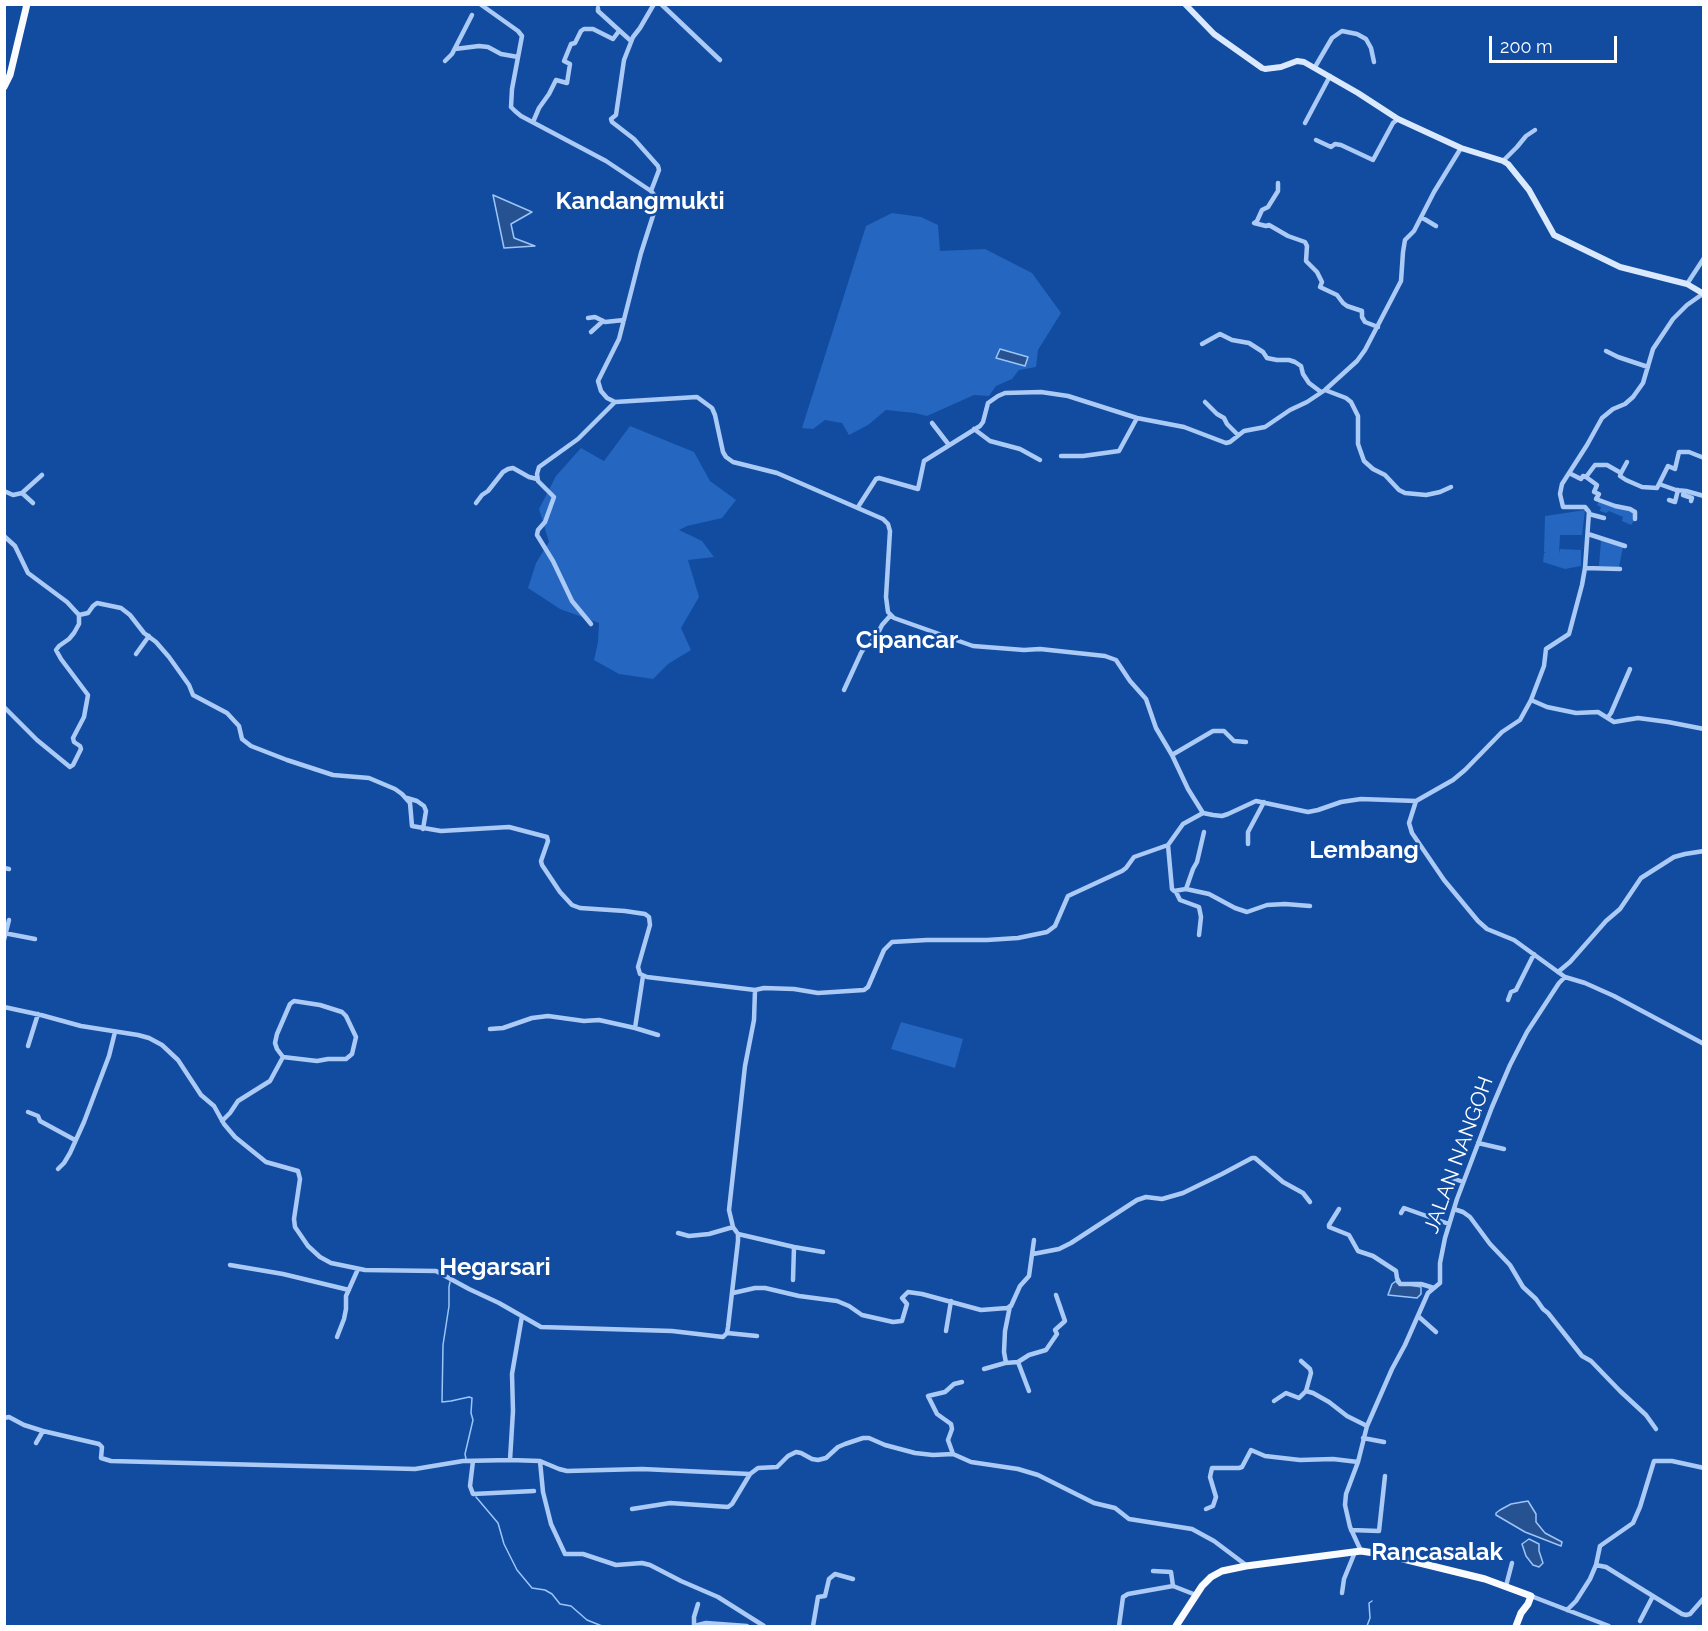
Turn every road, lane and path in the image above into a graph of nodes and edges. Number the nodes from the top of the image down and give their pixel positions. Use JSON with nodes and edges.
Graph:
{"nodes":[{"id":1,"x":27,"y":4,"type":"edge"},
{"id":2,"x":480,"y":4,"type":"edge"},
{"id":3,"x":654,"y":4,"type":"edge"},
{"id":4,"x":660,"y":4,"type":"edge"},
{"id":5,"x":1185,"y":4,"type":"edge"},
{"id":6,"x":598,"y":8,"type":"dead end"},
{"id":7,"x":472,"y":15,"type":"dead end"},
{"id":8,"x":619,"y":31,"type":"junction"},
{"id":9,"x":631,"y":41,"type":"junction"},
{"id":10,"x":454,"y":49,"type":"junction"},
{"id":11,"x":518,"y":57,"type":"junction"},
{"id":12,"x":720,"y":60,"type":"dead end"},
{"id":13,"x":445,"y":61,"type":"dead end"},
{"id":14,"x":1374,"y":62,"type":"dead end"},
{"id":15,"x":1315,"y":67,"type":"junction"},
{"id":16,"x":1330,"y":76,"type":"junction"},
{"id":17,"x":4,"y":87,"type":"edge"},
{"id":18,"x":1398,"y":119,"type":"junction"},
{"id":19,"x":533,"y":122,"type":"junction"},
{"id":20,"x":1305,"y":123,"type":"dead end"},
{"id":21,"x":1535,"y":130,"type":"dead end"},
{"id":22,"x":1316,"y":140,"type":"dead end"},
{"id":23,"x":1461,"y":148,"type":"junction"},
{"id":24,"x":1503,"y":161,"type":"junction"},
{"id":25,"x":1278,"y":183,"type":"dead end"},
{"id":26,"x":651,"y":191,"type":"junction"},
{"id":27,"x":1421,"y":217,"type":"junction"},
{"id":28,"x":1436,"y":226,"type":"dead end"},
{"id":29,"x":1704,"y":258,"type":"edge"},
{"id":30,"x":1687,"y":284,"type":"junction"},
{"id":31,"x":1703,"y":294,"type":"edge"},
{"id":32,"x":588,"y":318,"type":"dead end"},
{"id":33,"x":624,"y":320,"type":"junction"},
{"id":34,"x":603,"y":321,"type":"junction"},
{"id":35,"x":1378,"y":327,"type":"junction"},
{"id":36,"x":591,"y":332,"type":"dead end"},
{"id":37,"x":1202,"y":344,"type":"dead end"},
{"id":38,"x":1606,"y":351,"type":"dead end"},
{"id":39,"x":1648,"y":367,"type":"junction"},
{"id":40,"x":1323,"y":391,"type":"junction"},
{"id":41,"x":615,"y":402,"type":"junction"},
{"id":42,"x":1205,"y":402,"type":"dead end"},
{"id":43,"x":1137,"y":418,"type":"junction"},
{"id":44,"x":932,"y":423,"type":"dead end"},
{"id":45,"x":974,"y":429,"type":"junction"},
{"id":46,"x":1238,"y":435,"type":"junction"},
{"id":47,"x":949,"y":445,"type":"junction"},
{"id":48,"x":1061,"y":456,"type":"dead end"},
{"id":49,"x":1704,"y":458,"type":"edge"},
{"id":50,"x":1040,"y":460,"type":"dead end"},
{"id":51,"x":1627,"y":462,"type":"dead end"},
{"id":52,"x":1569,"y":473,"type":"junction"},
{"id":53,"x":1621,"y":473,"type":"junction"},
{"id":54,"x":42,"y":475,"type":"dead end"},
{"id":55,"x":1586,"y":477,"type":"junction"},
{"id":56,"x":537,"y":478,"type":"junction"},
{"id":57,"x":1659,"y":484,"type":"junction"},
{"id":58,"x":1451,"y":487,"type":"dead end"},
{"id":59,"x":1681,"y":490,"type":"junction"},
{"id":60,"x":4,"y":491,"type":"edge"},
{"id":61,"x":22,"y":493,"type":"junction"},
{"id":62,"x":1704,"y":496,"type":"edge"},
{"id":63,"x":1669,"y":500,"type":"dead end"},
{"id":64,"x":1691,"y":501,"type":"dead end"},
{"id":65,"x":33,"y":503,"type":"dead end"},
{"id":66,"x":476,"y":503,"type":"dead end"},
{"id":67,"x":858,"y":507,"type":"junction"},
{"id":68,"x":1589,"y":514,"type":"junction"},
{"id":69,"x":1604,"y":518,"type":"dead end"},
{"id":70,"x":1635,"y":519,"type":"dead end"},
{"id":71,"x":1588,"y":534,"type":"junction"},
{"id":72,"x":4,"y":536,"type":"edge"},
{"id":73,"x":1625,"y":546,"type":"dead end"},
{"id":74,"x":1585,"y":568,"type":"junction"},
{"id":75,"x":1620,"y":568,"type":"dead end"},
{"id":76,"x":79,"y":615,"type":"junction"},
{"id":77,"x":890,"y":616,"type":"junction"},
{"id":78,"x":591,"y":624,"type":"dead end"},
{"id":79,"x":148,"y":636,"type":"junction"},
{"id":80,"x":136,"y":654,"type":"dead end"},
{"id":81,"x":1630,"y":669,"type":"dead end"},
{"id":82,"x":844,"y":690,"type":"dead end"},
{"id":83,"x":1531,"y":700,"type":"junction"},
{"id":84,"x":4,"y":706,"type":"edge"},
{"id":85,"x":1608,"y":717,"type":"junction"},
{"id":86,"x":1704,"y":729,"type":"edge"},
{"id":87,"x":1246,"y":742,"type":"dead end"},
{"id":88,"x":1172,"y":755,"type":"junction"},
{"id":89,"x":406,"y":798,"type":"junction"},
{"id":90,"x":1416,"y":801,"type":"junction"},
{"id":91,"x":1264,"y":802,"type":"junction"},
{"id":92,"x":1203,"y":813,"type":"junction"},
{"id":93,"x":423,"y":829,"type":"junction"},
{"id":94,"x":1204,"y":832,"type":"dead end"},
{"id":95,"x":1248,"y":844,"type":"dead end"},
{"id":96,"x":1168,"y":845,"type":"junction"},
{"id":97,"x":1704,"y":851,"type":"edge"},
{"id":98,"x":1186,"y":889,"type":"junction"},
{"id":99,"x":1176,"y":892,"type":"junction"},
{"id":100,"x":1310,"y":906,"type":"dead end"},
{"id":101,"x":9,"y":920,"type":"dead end"},
{"id":102,"x":5,"y":933,"type":"edge"},
{"id":103,"x":1199,"y":935,"type":"dead end"},
{"id":104,"x":35,"y":939,"type":"dead end"},
{"id":105,"x":4,"y":940,"type":"edge"},
{"id":106,"x":1534,"y":954,"type":"junction"},
{"id":107,"x":1558,"y":972,"type":"junction"},
{"id":108,"x":643,"y":976,"type":"junction"},
{"id":109,"x":1565,"y":977,"type":"junction"},
{"id":110,"x":755,"y":990,"type":"junction"},
{"id":111,"x":1508,"y":1000,"type":"dead end"},
{"id":112,"x":4,"y":1007,"type":"edge"},
{"id":113,"x":38,"y":1014,"type":"junction"},
{"id":114,"x":635,"y":1028,"type":"junction"},
{"id":115,"x":490,"y":1029,"type":"dead end"},
{"id":116,"x":115,"y":1032,"type":"junction"},
{"id":117,"x":658,"y":1035,"type":"dead end"},
{"id":118,"x":1704,"y":1044,"type":"edge"},
{"id":119,"x":28,"y":1046,"type":"dead end"},
{"id":120,"x":284,"y":1058,"type":"junction"},
{"id":121,"x":28,"y":1112,"type":"dead end"},
{"id":122,"x":222,"y":1121,"type":"junction"},
{"id":123,"x":75,"y":1140,"type":"junction"},
{"id":124,"x":1478,"y":1143,"type":"junction"},
{"id":125,"x":1504,"y":1149,"type":"dead end"},
{"id":126,"x":58,"y":1169,"type":"dead end"},
{"id":127,"x":1463,"y":1182,"type":"junction"},
{"id":128,"x":1448,"y":1183,"type":"dead end"},
{"id":129,"x":1310,"y":1202,"type":"dead end"},
{"id":130,"x":1339,"y":1209,"type":"dead end"},
{"id":131,"x":1454,"y":1209,"type":"junction"},
{"id":132,"x":1401,"y":1213,"type":"dead end"},
{"id":133,"x":1449,"y":1224,"type":"junction"},
{"id":134,"x":733,"y":1227,"type":"junction"},
{"id":135,"x":678,"y":1233,"type":"dead end"},
{"id":136,"x":738,"y":1234,"type":"junction"},
{"id":137,"x":1034,"y":1240,"type":"dead end"},
{"id":138,"x":794,"y":1247,"type":"junction"},
{"id":139,"x":823,"y":1252,"type":"dead end"},
{"id":140,"x":1033,"y":1254,"type":"junction"},
{"id":141,"x":230,"y":1264,"type":"dead end"},
{"id":142,"x":358,"y":1269,"type":"junction"},
{"id":143,"x":793,"y":1280,"type":"dead end"},
{"id":144,"x":1434,"y":1288,"type":"junction"},
{"id":145,"x":349,"y":1290,"type":"junction"},
{"id":146,"x":733,"y":1293,"type":"junction"},
{"id":147,"x":1056,"y":1295,"type":"dead end"},
{"id":148,"x":951,"y":1301,"type":"junction"},
{"id":149,"x":1010,"y":1306,"type":"junction"},
{"id":150,"x":522,"y":1316,"type":"junction"},
{"id":151,"x":1418,"y":1316,"type":"junction"},
{"id":152,"x":946,"y":1331,"type":"dead end"},
{"id":153,"x":1436,"y":1332,"type":"dead end"},
{"id":154,"x":727,"y":1333,"type":"junction"},
{"id":155,"x":757,"y":1336,"type":"dead end"},
{"id":156,"x":337,"y":1337,"type":"dead end"},
{"id":157,"x":1300,"y":1361,"type":"dead end"},
{"id":158,"x":1018,"y":1362,"type":"junction"},
{"id":159,"x":1006,"y":1363,"type":"junction"},
{"id":160,"x":984,"y":1369,"type":"dead end"},
{"id":161,"x":962,"y":1382,"type":"dead end"},
{"id":162,"x":1029,"y":1391,"type":"dead end"},
{"id":163,"x":1306,"y":1391,"type":"junction"},
{"id":164,"x":1274,"y":1401,"type":"dead end"},
{"id":165,"x":4,"y":1418,"type":"edge"},
{"id":166,"x":1367,"y":1426,"type":"junction"},
{"id":167,"x":1656,"y":1429,"type":"dead end"},
{"id":168,"x":43,"y":1431,"type":"junction"},
{"id":169,"x":1363,"y":1438,"type":"junction"},
{"id":170,"x":1384,"y":1442,"type":"dead end"},
{"id":171,"x":36,"y":1443,"type":"dead end"},
{"id":172,"x":953,"y":1454,"type":"junction"},
{"id":173,"x":510,"y":1460,"type":"junction"},
{"id":174,"x":472,"y":1461,"type":"junction"},
{"id":175,"x":540,"y":1461,"type":"junction"},
{"id":176,"x":1358,"y":1462,"type":"junction"},
{"id":177,"x":1704,"y":1468,"type":"edge"},
{"id":178,"x":750,"y":1474,"type":"junction"},
{"id":179,"x":1384,"y":1476,"type":"dead end"},
{"id":180,"x":534,"y":1491,"type":"dead end"},
{"id":181,"x":633,"y":1509,"type":"dead end"},
{"id":182,"x":1206,"y":1509,"type":"dead end"},
{"id":183,"x":1351,"y":1530,"type":"junction"},
{"id":184,"x":1358,"y":1552,"type":"junction"},
{"id":185,"x":1512,"y":1563,"type":"dead end"},
{"id":186,"x":1596,"y":1565,"type":"junction"},
{"id":187,"x":1246,"y":1566,"type":"junction"},
{"id":188,"x":1153,"y":1571,"type":"dead end"},
{"id":189,"x":853,"y":1579,"type":"dead end"},
{"id":190,"x":1173,"y":1586,"type":"junction"},
{"id":191,"x":1506,"y":1586,"type":"junction"},
{"id":192,"x":1342,"y":1593,"type":"dead end"},
{"id":193,"x":1196,"y":1595,"type":"junction"},
{"id":194,"x":1531,"y":1596,"type":"junction"},
{"id":195,"x":1653,"y":1596,"type":"junction"},
{"id":196,"x":1704,"y":1598,"type":"edge"},
{"id":197,"x":698,"y":1604,"type":"dead end"},
{"id":198,"x":1567,"y":1610,"type":"junction"},
{"id":199,"x":1640,"y":1621,"type":"dead end"},
{"id":200,"x":694,"y":1626,"type":"edge"},
{"id":201,"x":747,"y":1626,"type":"edge"},
{"id":202,"x":762,"y":1626,"type":"edge"},
{"id":203,"x":813,"y":1626,"type":"edge"},
{"id":204,"x":1119,"y":1626,"type":"edge"},
{"id":205,"x":1176,"y":1626,"type":"edge"},
{"id":206,"x":1516,"y":1626,"type":"edge"},
{"id":207,"x":1609,"y":1626,"type":"edge"}],
"edges":[{"from":1,"to":17,"type":"main road"},
{"from":2,"to":11,"type":"street"},
{"from":3,"to":9,"type":"street"},
{"from":4,"to":12,"type":"street"},
{"from":5,"to":15,"type":"street"},
{"from":6,"to":8,"type":"street"},
{"from":7,"to":10,"type":"street"},
{"from":8,"to":9,"type":"street"},
{"from":8,"to":19,"type":"street"},
{"from":9,"to":26,"type":"street"},
{"from":10,"to":11,"type":"street"},
{"from":10,"to":13,"type":"street"},
{"from":11,"to":19,"type":"street"},
{"from":14,"to":15,"type":"street"},
{"from":15,"to":16,"type":"street"},
{"from":16,"to":18,"type":"street"},
{"from":16,"to":20,"type":"street"},
{"from":18,"to":22,"type":"street"},
{"from":18,"to":23,"type":"street"},
{"from":19,"to":26,"type":"street"},
{"from":21,"to":24,"type":"street"},
{"from":23,"to":24,"type":"street"},
{"from":23,"to":27,"type":"street"},
{"from":24,"to":30,"type":"street"},
{"from":25,"to":35,"type":"street"},
{"from":26,"to":33,"type":"street"},
{"from":27,"to":28,"type":"street"},
{"from":27,"to":35,"type":"street"},
{"from":29,"to":30,"type":"street"},
{"from":30,"to":31,"type":"street"},
{"from":31,"to":39,"type":"street"},
{"from":32,"to":34,"type":"street"},
{"from":33,"to":34,"type":"street"},
{"from":33,"to":41,"type":"street"},
{"from":34,"to":36,"type":"street"},
{"from":35,"to":40,"type":"street"},
{"from":37,"to":40,"type":"street"},
{"from":38,"to":39,"type":"street"},
{"from":39,"to":52,"type":"street"},
{"from":40,"to":46,"type":"street"},
{"from":40,"to":58,"type":"street"},
{"from":41,"to":56,"type":"street"},
{"from":41,"to":67,"type":"street"},
{"from":42,"to":46,"type":"street"},
{"from":43,"to":45,"type":"street"},
{"from":43,"to":46,"type":"street"},
{"from":43,"to":48,"type":"street"},
{"from":44,"to":47,"type":"street"},
{"from":45,"to":47,"type":"street"},
{"from":45,"to":50,"type":"street"},
{"from":47,"to":67,"type":"street"},
{"from":49,"to":57,"type":"street"},
{"from":51,"to":53,"type":"street"},
{"from":52,"to":55,"type":"street"},
{"from":52,"to":68,"type":"street"},
{"from":53,"to":55,"type":"street"},
{"from":53,"to":57,"type":"street"},
{"from":54,"to":61,"type":"street"},
{"from":55,"to":70,"type":"street"},
{"from":56,"to":66,"type":"street"},
{"from":56,"to":78,"type":"street"},
{"from":57,"to":59,"type":"street"},
{"from":59,"to":62,"type":"street"},
{"from":59,"to":63,"type":"street"},
{"from":59,"to":64,"type":"street"},
{"from":60,"to":61,"type":"street"},
{"from":61,"to":65,"type":"street"},
{"from":67,"to":77,"type":"street"},
{"from":68,"to":69,"type":"street"},
{"from":68,"to":71,"type":"street"},
{"from":71,"to":73,"type":"street"},
{"from":71,"to":74,"type":"street"},
{"from":72,"to":76,"type":"street"},
{"from":74,"to":75,"type":"street"},
{"from":74,"to":83,"type":"street"},
{"from":76,"to":79,"type":"street"},
{"from":76,"to":84,"type":"street"},
{"from":77,"to":82,"type":"street"},
{"from":77,"to":88,"type":"street"},
{"from":79,"to":80,"type":"street"},
{"from":79,"to":89,"type":"street"},
{"from":81,"to":85,"type":"street"},
{"from":83,"to":85,"type":"street"},
{"from":83,"to":90,"type":"street"},
{"from":85,"to":86,"type":"street"},
{"from":87,"to":88,"type":"street"},
{"from":88,"to":92,"type":"street"},
{"from":89,"to":93,"type":"street"},
{"from":89,"to":93,"type":"street"},
{"from":90,"to":91,"type":"street"},
{"from":90,"to":106,"type":"street"},
{"from":91,"to":92,"type":"street"},
{"from":91,"to":95,"type":"street"},
{"from":92,"to":96,"type":"street"},
{"from":93,"to":108,"type":"street"},
{"from":94,"to":98,"type":"street"},
{"from":96,"to":99,"type":"street"},
{"from":96,"to":110,"type":"street"},
{"from":97,"to":107,"type":"street"},
{"from":98,"to":99,"type":"street"},
{"from":98,"to":100,"type":"street"},
{"from":99,"to":103,"type":"street"},
{"from":101,"to":102,"type":"street"},
{"from":102,"to":104,"type":"street"},
{"from":102,"to":105,"type":"street"},
{"from":106,"to":107,"type":"street"},
{"from":106,"to":111,"type":"street"},
{"from":107,"to":109,"type":"street"},
{"from":108,"to":110,"type":"street"},
{"from":108,"to":114,"type":"street"},
{"from":109,"to":118,"type":"street"},
{"from":109,"to":124,"type":"street","name":"JALAN NANGOH"},
{"from":110,"to":134,"type":"street"},
{"from":112,"to":113,"type":"street"},
{"from":113,"to":116,"type":"street"},
{"from":113,"to":119,"type":"street"},
{"from":114,"to":115,"type":"street"},
{"from":114,"to":117,"type":"street"},
{"from":116,"to":122,"type":"street"},
{"from":116,"to":123,"type":"street"},
{"from":120,"to":120,"type":"street"},
{"from":120,"to":122,"type":"street"},
{"from":121,"to":123,"type":"street"},
{"from":122,"to":142,"type":"street"},
{"from":123,"to":126,"type":"street"},
{"from":124,"to":125,"type":"street"},
{"from":124,"to":127,"type":"street","name":"JALAN NANGOH"},
{"from":127,"to":128,"type":"street"},
{"from":127,"to":131,"type":"street","name":"JALAN NANGOH"},
{"from":129,"to":140,"type":"street"},
{"from":130,"to":144,"type":"street"},
{"from":131,"to":133,"type":"street","name":"JALAN NANGOH"},
{"from":131,"to":167,"type":"street"},
{"from":132,"to":133,"type":"street"},
{"from":133,"to":144,"type":"street","name":"JALAN NANGOH"},
{"from":134,"to":135,"type":"street"},
{"from":134,"to":136,"type":"street"},
{"from":136,"to":138,"type":"street"},
{"from":136,"to":146,"type":"street"},
{"from":137,"to":140,"type":"street"},
{"from":138,"to":139,"type":"street"},
{"from":138,"to":143,"type":"street"},
{"from":140,"to":149,"type":"street"},
{"from":141,"to":145,"type":"street"},
{"from":142,"to":145,"type":"street"},
{"from":142,"to":150,"type":"street"},
{"from":144,"to":151,"type":"street","name":"JALAN NANGOH"},
{"from":145,"to":156,"type":"street"},
{"from":146,"to":148,"type":"street"},
{"from":146,"to":154,"type":"street"},
{"from":147,"to":158,"type":"street"},
{"from":148,"to":149,"type":"street"},
{"from":148,"to":152,"type":"street"},
{"from":149,"to":159,"type":"street"},
{"from":150,"to":154,"type":"street"},
{"from":150,"to":173,"type":"street"},
{"from":151,"to":153,"type":"street"},
{"from":151,"to":166,"type":"street","name":"JALAN NANGOH"},
{"from":154,"to":155,"type":"street"},
{"from":157,"to":163,"type":"street"},
{"from":158,"to":159,"type":"street"},
{"from":158,"to":162,"type":"street"},
{"from":159,"to":160,"type":"street"},
{"from":161,"to":172,"type":"street"},
{"from":163,"to":164,"type":"street"},
{"from":163,"to":166,"type":"street"},
{"from":165,"to":168,"type":"street"},
{"from":166,"to":169,"type":"street","name":"JALAN NANGOH"},
{"from":168,"to":171,"type":"street"},
{"from":168,"to":174,"type":"street"},
{"from":169,"to":170,"type":"street"},
{"from":169,"to":176,"type":"street","name":"JALAN NANGOH"},
{"from":172,"to":178,"type":"street"},
{"from":172,"to":187,"type":"street"},
{"from":173,"to":174,"type":"street"},
{"from":173,"to":175,"type":"street"},
{"from":174,"to":180,"type":"street"},
{"from":175,"to":178,"type":"street"},
{"from":175,"to":202,"type":"street"},
{"from":176,"to":182,"type":"street"},
{"from":176,"to":183,"type":"street","name":"JALAN NANGOH"},
{"from":177,"to":186,"type":"street"},
{"from":178,"to":181,"type":"street"},
{"from":179,"to":183,"type":"street"},
{"from":183,"to":184,"type":"street","name":"JALAN NANGOH"},
{"from":184,"to":187,"type":"main road"},
{"from":184,"to":191,"type":"main road"},
{"from":184,"to":192,"type":"street"},
{"from":185,"to":191,"type":"street"},
{"from":186,"to":195,"type":"street"},
{"from":186,"to":198,"type":"street"},
{"from":187,"to":193,"type":"main road"},
{"from":188,"to":190,"type":"street"},
{"from":189,"to":203,"type":"street"},
{"from":190,"to":193,"type":"street"},
{"from":190,"to":204,"type":"street"},
{"from":191,"to":194,"type":"main road"},
{"from":193,"to":205,"type":"main road"},
{"from":194,"to":198,"type":"street"},
{"from":194,"to":206,"type":"main road"},
{"from":195,"to":196,"type":"street"},
{"from":195,"to":199,"type":"street"},
{"from":197,"to":200,"type":"street"},
{"from":198,"to":207,"type":"street"},
{"from":200,"to":201,"type":"street"}]}
